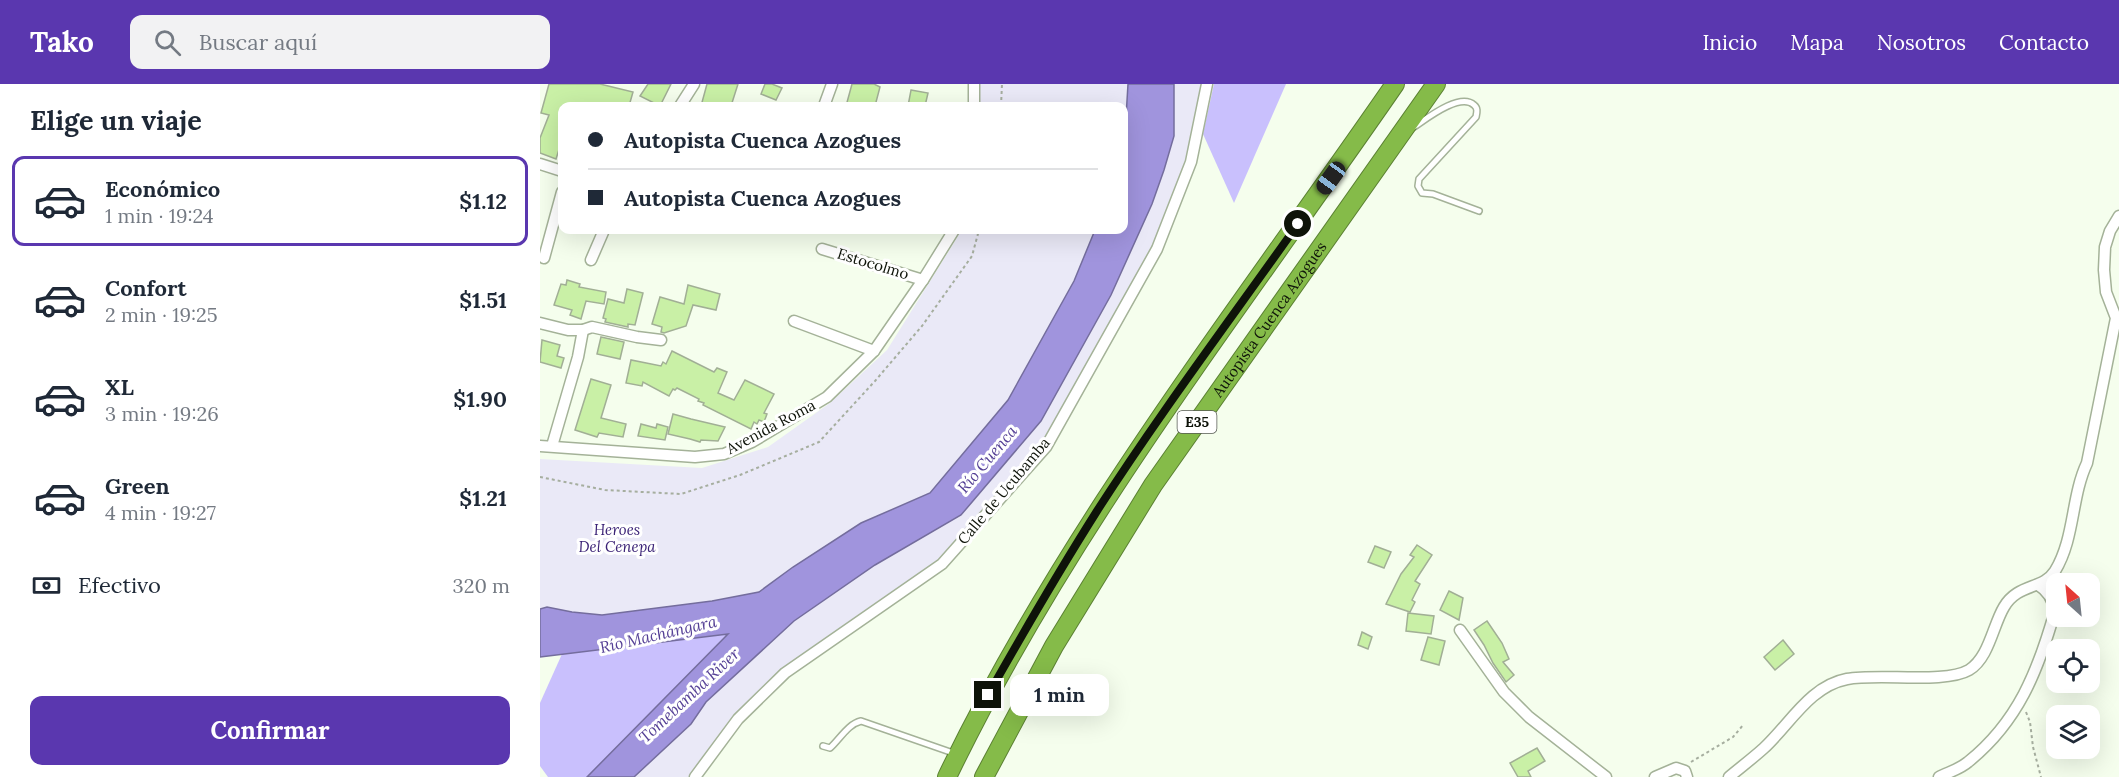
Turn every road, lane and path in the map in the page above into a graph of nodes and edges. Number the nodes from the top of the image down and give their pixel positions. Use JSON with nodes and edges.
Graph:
{"nodes":[{"id":1,"x":694,"y":84,"type":"edge"},
{"id":2,"x":832,"y":84,"type":"edge"},
{"id":3,"x":973,"y":84,"type":"edge"},
{"id":4,"x":1002,"y":84,"type":"edge"},
{"id":5,"x":1208,"y":84,"type":"edge"},
{"id":6,"x":1395,"y":84,"type":"edge"},
{"id":7,"x":1436,"y":84,"type":"edge"},
{"id":8,"x":683,"y":102,"type":"edge"},
{"id":9,"x":825,"y":102,"type":"edge"},
{"id":10,"x":974,"y":102,"type":"edge"},
{"id":11,"x":1000,"y":102,"type":"edge"},
{"id":12,"x":1398,"y":138,"type":"junction"},
{"id":13,"x":540,"y":164,"type":"edge"},
{"id":14,"x":558,"y":170,"type":"edge"},
{"id":15,"x":558,"y":207,"type":"edge"},
{"id":16,"x":1479,"y":212,"type":"dead end"},
{"id":17,"x":2119,"y":216,"type":"edge"},
{"id":18,"x":602,"y":234,"type":"edge"},
{"id":19,"x":951,"y":234,"type":"edge"},
{"id":20,"x":822,"y":249,"type":"dead end"},
{"id":21,"x":544,"y":258,"type":"dead end"},
{"id":22,"x":591,"y":260,"type":"dead end"},
{"id":23,"x":923,"y":279,"type":"junction"},
{"id":24,"x":794,"y":321,"type":"dead end"},
{"id":25,"x":540,"y":322,"type":"edge"},
{"id":26,"x":583,"y":330,"type":"junction"},
{"id":27,"x":661,"y":340,"type":"dead end"},
{"id":28,"x":874,"y":351,"type":"junction"},
{"id":29,"x":540,"y":446,"type":"edge"},
{"id":30,"x":552,"y":446,"type":"junction"},
{"id":31,"x":2038,"y":585,"type":"junction"},
{"id":32,"x":1460,"y":630,"type":"dead end"},
{"id":33,"x":2021,"y":702,"type":"junction"},
{"id":34,"x":1744,"y":724,"type":"dead end"},
{"id":35,"x":823,"y":746,"type":"dead end"},
{"id":36,"x":958,"y":754,"type":"junction"},
{"id":37,"x":1684,"y":773,"type":"edge"},
{"id":38,"x":695,"y":777,"type":"edge"},
{"id":39,"x":946,"y":777,"type":"edge"},
{"id":40,"x":984,"y":777,"type":"edge"},
{"id":41,"x":1606,"y":777,"type":"edge"},
{"id":42,"x":1655,"y":777,"type":"edge"},
{"id":43,"x":1729,"y":777,"type":"edge"},
{"id":44,"x":1939,"y":777,"type":"edge"},
{"id":45,"x":2041,"y":777,"type":"edge"}],
"edges":[{"from":1,"to":8,"type":"street"},
{"from":2,"to":9,"type":"street"},
{"from":3,"to":10,"type":"street"},
{"from":4,"to":11,"type":"path"},
{"from":5,"to":38,"type":"street","name":"Calle de Ucubamba"},
{"from":6,"to":36,"type":"highway","name":"Autopista Cuenca Azogues","number":"E35"},
{"from":7,"to":12,"type":"highway","name":"Autopista Cuenca Azogues","number":"E35"},
{"from":12,"to":16,"type":"lane"},
{"from":12,"to":40,"type":"highway","name":"Autopista Cuenca Azogues","number":"E35"},
{"from":13,"to":14,"type":"street"},
{"from":15,"to":21,"type":"street"},
{"from":17,"to":31,"type":"street"},
{"from":18,"to":22,"type":"street"},
{"from":19,"to":23,"type":"street","name":"Avenida Roma"},
{"from":20,"to":23,"type":"street","name":"Estocolmo"},
{"from":23,"to":28,"type":"street","name":"Avenida Roma"},
{"from":24,"to":28,"type":"street"},
{"from":25,"to":26,"type":"street"},
{"from":26,"to":27,"type":"street"},
{"from":26,"to":30,"type":"street"},
{"from":28,"to":30,"type":"street","name":"Avenida Roma"},
{"from":29,"to":30,"type":"street","name":"Avenida Roma"},
{"from":31,"to":33,"type":"street"},
{"from":31,"to":43,"type":"street"},
{"from":32,"to":41,"type":"street"},
{"from":33,"to":44,"type":"street"},
{"from":33,"to":45,"type":"path"},
{"from":34,"to":37,"type":"path"},
{"from":35,"to":36,"type":"lane"},
{"from":36,"to":39,"type":"highway","name":"Autopista Cuenca Azogues","number":"E35"},
{"from":37,"to":42,"type":"street"}]}
